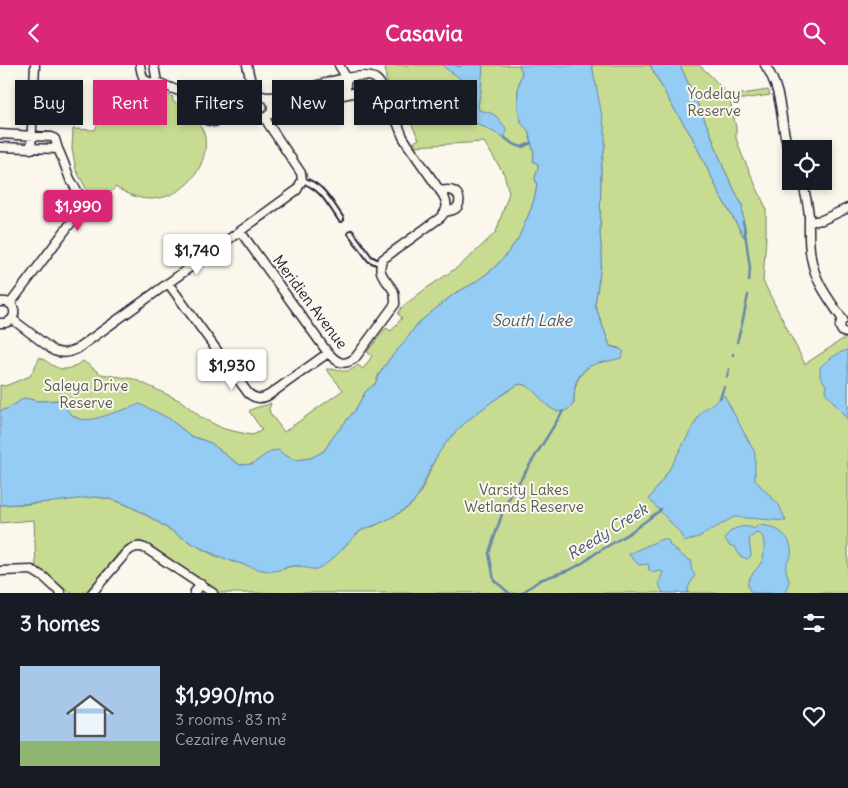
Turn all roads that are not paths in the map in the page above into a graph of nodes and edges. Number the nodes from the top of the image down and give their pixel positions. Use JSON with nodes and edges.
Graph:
{"nodes":[{"id":1,"x":35,"y":65,"type":"edge"},
{"id":2,"x":140,"y":65,"type":"edge"},
{"id":3,"x":154,"y":65,"type":"edge"},
{"id":4,"x":247,"y":65,"type":"edge"},
{"id":5,"x":339,"y":65,"type":"edge"},
{"id":6,"x":765,"y":65,"type":"edge"},
{"id":7,"x":346,"y":77,"type":"junction"},
{"id":8,"x":145,"y":80,"type":"edge"},
{"id":9,"x":157,"y":80,"type":"edge"},
{"id":10,"x":251,"y":80,"type":"edge"},
{"id":11,"x":377,"y":80,"type":"edge"},
{"id":12,"x":354,"y":93,"type":"edge"},
{"id":13,"x":346,"y":94,"type":"junction"},
{"id":14,"x":262,"y":95,"type":"edge"},
{"id":15,"x":267,"y":97,"type":"junction"},
{"id":16,"x":268,"y":116,"type":"junction"},
{"id":17,"x":262,"y":117,"type":"edge"},
{"id":18,"x":398,"y":125,"type":"edge"},
{"id":19,"x":0,"y":134,"type":"edge"},
{"id":20,"x":32,"y":135,"type":"junction"},
{"id":21,"x":786,"y":140,"type":"edge"},
{"id":22,"x":0,"y":147,"type":"edge"},
{"id":23,"x":31,"y":149,"type":"junction"},
{"id":24,"x":58,"y":149,"type":"junction"},
{"id":25,"x":302,"y":180,"type":"junction"},
{"id":26,"x":804,"y":190,"type":"edge"},
{"id":27,"x":441,"y":191,"type":"junction"},
{"id":28,"x":848,"y":209,"type":"edge"},
{"id":29,"x":445,"y":212,"type":"junction"},
{"id":30,"x":341,"y":219,"type":"dead end"},
{"id":31,"x":809,"y":222,"type":"junction"},
{"id":32,"x":240,"y":231,"type":"junction"},
{"id":33,"x":351,"y":233,"type":"dead end"},
{"id":34,"x":381,"y":264,"type":"junction"},
{"id":35,"x":168,"y":283,"type":"junction"},
{"id":36,"x":0,"y":302,"type":"edge"},
{"id":37,"x":10,"y":303,"type":"junction"},
{"id":38,"x":12,"y":319,"type":"junction"},
{"id":39,"x":846,"y":320,"type":"edge"},
{"id":40,"x":0,"y":323,"type":"edge"},
{"id":41,"x":848,"y":333,"type":"edge"},
{"id":42,"x":328,"y":353,"type":"junction"},
{"id":43,"x":0,"y":571,"type":"edge"},
{"id":44,"x":201,"y":584,"type":"junction"},
{"id":45,"x":61,"y":593,"type":"edge"},
{"id":46,"x":92,"y":593,"type":"edge"},
{"id":47,"x":194,"y":593,"type":"edge"},
{"id":48,"x":213,"y":593,"type":"edge"}],
"edges":[{"from":1,"to":20,"type":"street"},
{"from":2,"to":8,"type":"street"},
{"from":3,"to":9,"type":"street"},
{"from":4,"to":10,"type":"street"},
{"from":5,"to":7,"type":"street"},
{"from":6,"to":21,"type":"street"},
{"from":7,"to":11,"type":"street"},
{"from":7,"to":13,"type":"street"},
{"from":7,"to":15,"type":"street"},
{"from":12,"to":13,"type":"street"},
{"from":13,"to":16,"type":"street"},
{"from":14,"to":15,"type":"street"},
{"from":15,"to":16,"type":"street"},
{"from":16,"to":17,"type":"street"},
{"from":16,"to":25,"type":"street"},
{"from":18,"to":27,"type":"street"},
{"from":19,"to":20,"type":"street"},
{"from":20,"to":23,"type":"street"},
{"from":20,"to":24,"type":"street"},
{"from":22,"to":23,"type":"street"},
{"from":23,"to":24,"type":"street"},
{"from":24,"to":37,"type":"street"},
{"from":25,"to":30,"type":"lane"},
{"from":25,"to":32,"type":"street"},
{"from":26,"to":31,"type":"street"},
{"from":27,"to":29,"type":"street"},
{"from":27,"to":29,"type":"street"},
{"from":28,"to":31,"type":"street"},
{"from":29,"to":34,"type":"street"},
{"from":31,"to":39,"type":"street"},
{"from":32,"to":35,"type":"street"},
{"from":32,"to":42,"type":"street","name":"Meridien Avenue"},
{"from":33,"to":34,"type":"lane"},
{"from":34,"to":42,"type":"street","name":"Meridien Avenue"},
{"from":35,"to":38,"type":"street"},
{"from":35,"to":42,"type":"street"},
{"from":36,"to":37,"type":"street"},
{"from":37,"to":38,"type":"street"},
{"from":38,"to":40,"type":"street"},
{"from":39,"to":41,"type":"street"},
{"from":43,"to":45,"type":"street"},
{"from":44,"to":46,"type":"street"},
{"from":44,"to":47,"type":"street"},
{"from":44,"to":48,"type":"street"}]}
